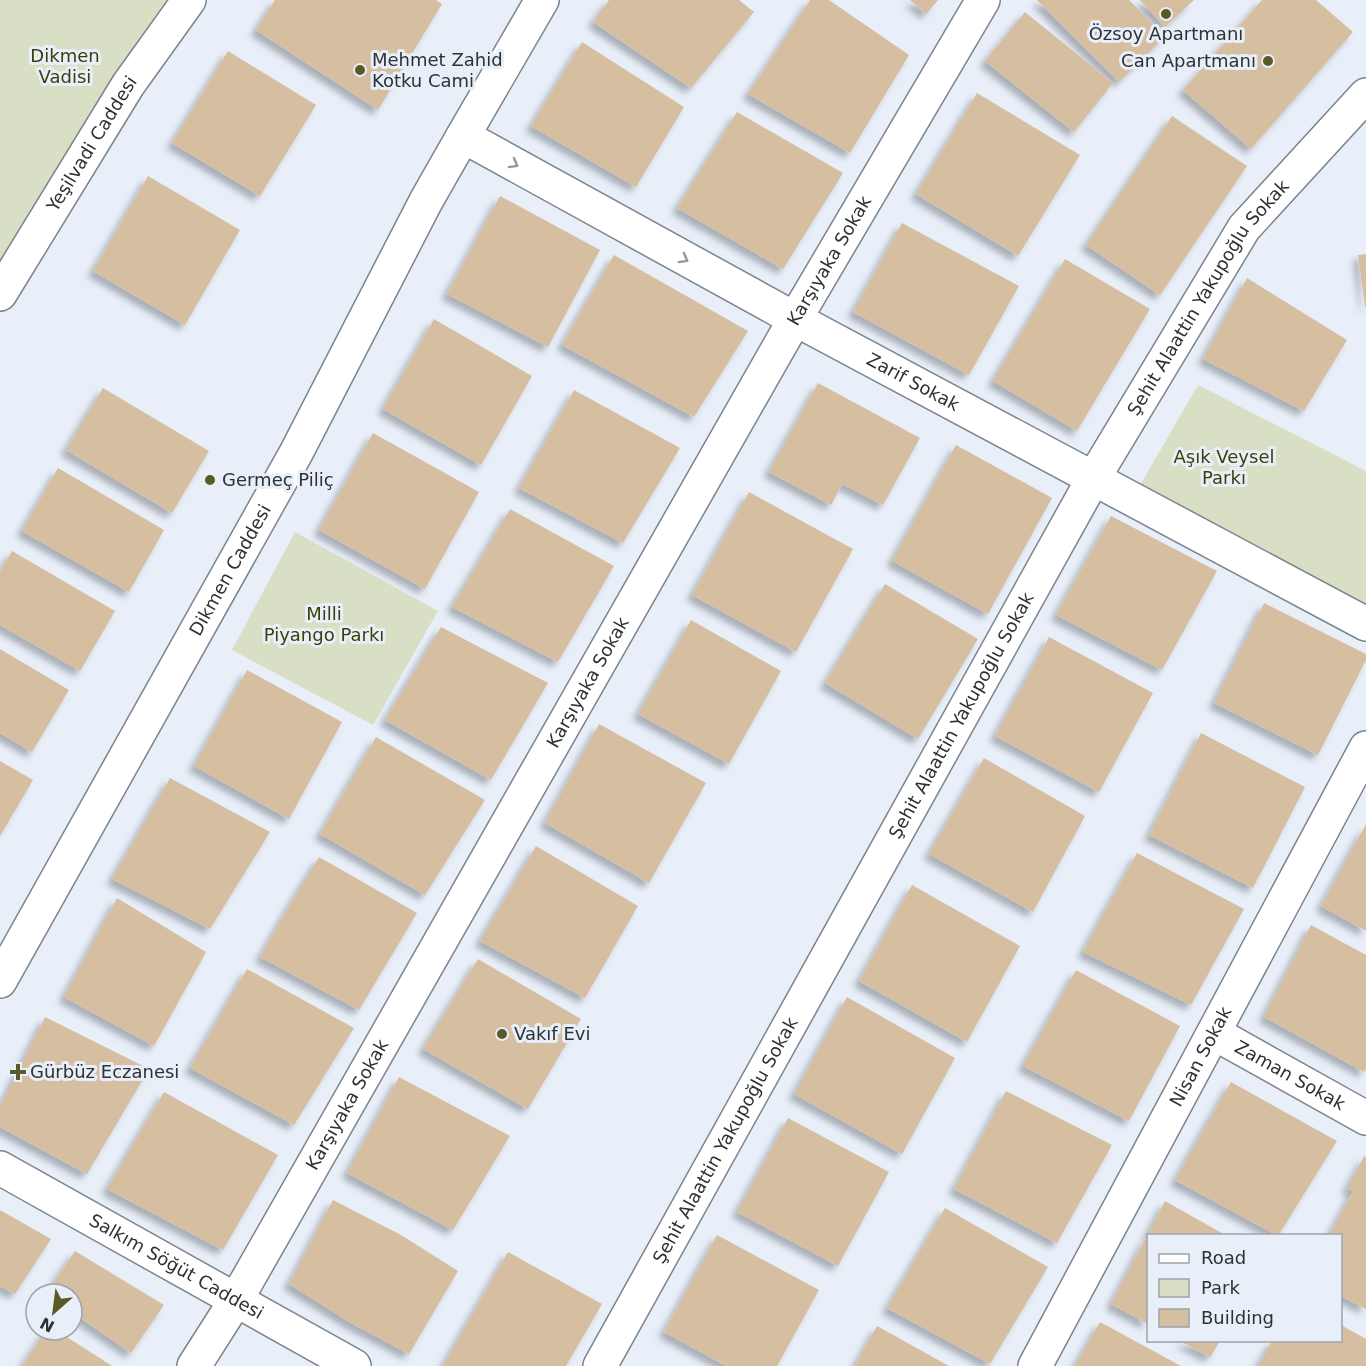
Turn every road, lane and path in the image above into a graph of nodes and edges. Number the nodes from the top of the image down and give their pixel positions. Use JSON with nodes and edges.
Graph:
{"nodes":[{"id":1,"x":189,"y":0,"type":"edge"},
{"id":2,"x":542,"y":0,"type":"edge"},
{"id":3,"x":982,"y":0,"type":"edge"},
{"id":4,"x":1366,"y":95,"type":"edge"},
{"id":5,"x":462,"y":136,"type":"junction"},
{"id":6,"x":0,"y":294,"type":"edge"},
{"id":7,"x":795,"y":320,"type":"junction"},
{"id":8,"x":1094,"y":479,"type":"junction"},
{"id":9,"x":1366,"y":624,"type":"edge"},
{"id":10,"x":1366,"y":748,"type":"edge"},
{"id":11,"x":0,"y":981,"type":"edge"},
{"id":12,"x":1214,"y":1033,"type":"junction"},
{"id":13,"x":1366,"y":1118,"type":"edge"},
{"id":14,"x":0,"y":1168,"type":"edge"},
{"id":15,"x":236,"y":1300,"type":"junction"},
{"id":16,"x":194,"y":1366,"type":"edge"},
{"id":17,"x":354,"y":1366,"type":"edge"},
{"id":18,"x":600,"y":1366,"type":"edge"},
{"id":19,"x":1035,"y":1366,"type":"edge"}],
"edges":[{"from":1,"to":6,"type":"street","name":"Yeşilvadi Caddesi"},
{"from":2,"to":5,"type":"street","name":"Dikmen Caddesi"},
{"from":3,"to":7,"type":"street","name":"Karşıyaka Sokak"},
{"from":4,"to":8,"type":"street","name":"Şehit Alaattin Yakupoğlu Sokak"},
{"from":5,"to":7,"type":"street","name":"Zarif Sokak","one_way":true},
{"from":5,"to":11,"type":"street","name":"Dikmen Caddesi"},
{"from":7,"to":8,"type":"street","name":"Zarif Sokak"},
{"from":7,"to":15,"type":"street","name":"Karşıyaka Sokak"},
{"from":8,"to":9,"type":"street","name":"Zarif Sokak"},
{"from":8,"to":18,"type":"street","name":"Şehit Alaattin Yakupoğlu Sokak"},
{"from":10,"to":12,"type":"street","name":"Nisan Sokak"},
{"from":12,"to":13,"type":"street","name":"Zaman Sokak"},
{"from":12,"to":19,"type":"street","name":"Nisan Sokak"},
{"from":14,"to":15,"type":"street","name":"Salkım Söğüt Caddesi"},
{"from":15,"to":16,"type":"street","name":"Karşıyaka Sokak"},
{"from":15,"to":17,"type":"street","name":"Salkım Söğüt Caddesi"}]}
